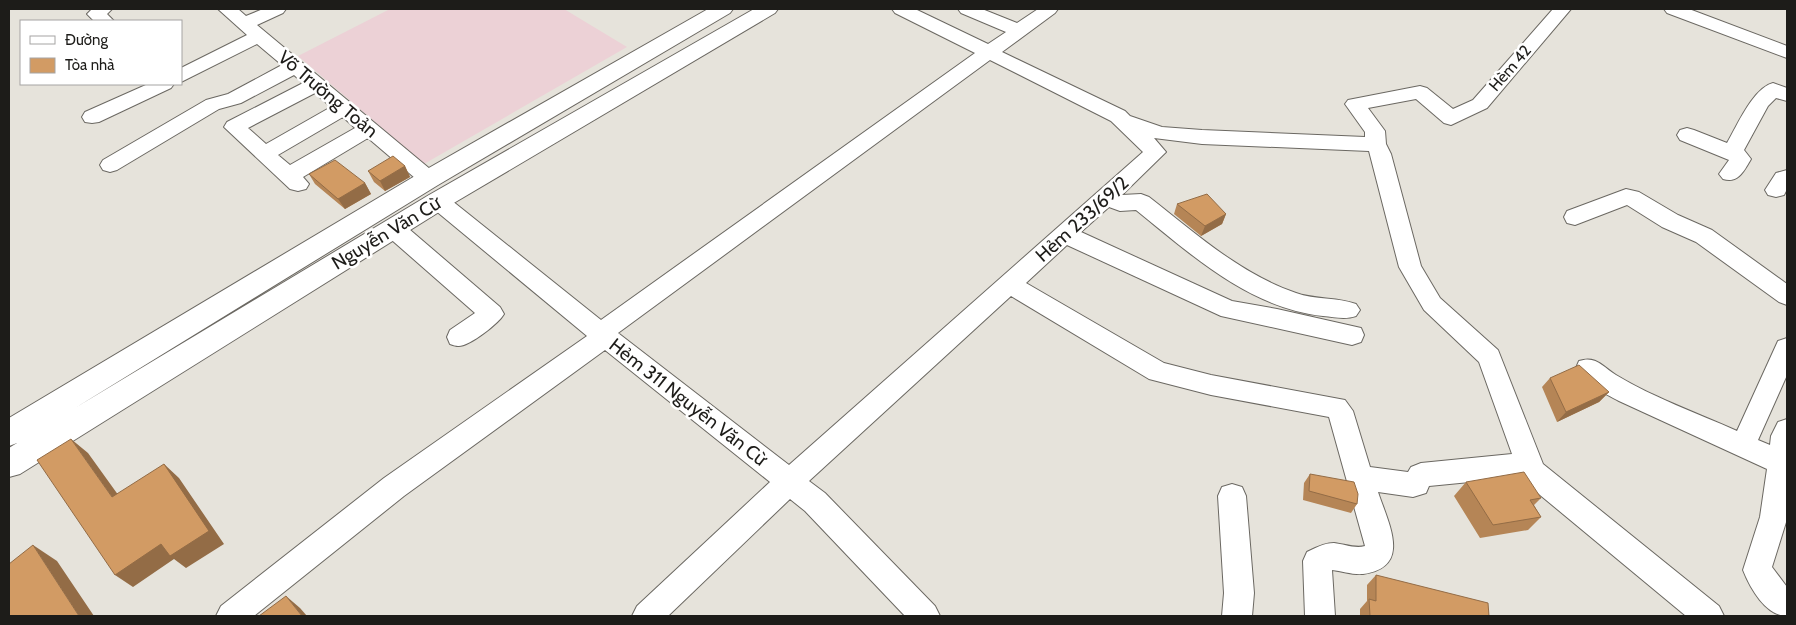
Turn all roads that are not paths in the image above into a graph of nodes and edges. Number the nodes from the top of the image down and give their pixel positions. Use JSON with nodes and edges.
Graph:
{"nodes":[{"id":1,"x":103,"y":9,"type":"edge"},
{"id":2,"x":228,"y":9,"type":"edge"},
{"id":3,"x":276,"y":9,"type":"edge"},
{"id":4,"x":723,"y":9,"type":"edge"},
{"id":5,"x":768,"y":9,"type":"edge"},
{"id":6,"x":901,"y":9,"type":"edge"},
{"id":7,"x":967,"y":9,"type":"edge"},
{"id":8,"x":1048,"y":9,"type":"edge"},
{"id":9,"x":1562,"y":9,"type":"edge"},
{"id":10,"x":1673,"y":9,"type":"edge"},
{"id":11,"x":104,"y":20,"type":"edge"},
{"id":12,"x":252,"y":30,"type":"junction"},
{"id":13,"x":1020,"y":31,"type":"junction"},
{"id":14,"x":988,"y":52,"type":"junction"},
{"id":15,"x":1787,"y":52,"type":"edge"},
{"id":16,"x":296,"y":66,"type":"junction"},
{"id":17,"x":182,"y":75,"type":"edge"},
{"id":18,"x":317,"y":84,"type":"junction"},
{"id":19,"x":162,"y":85,"type":"edge"},
{"id":20,"x":1785,"y":90,"type":"edge"},
{"id":21,"x":345,"y":108,"type":"junction"},
{"id":22,"x":1118,"y":116,"type":"junction"},
{"id":23,"x":92,"y":117,"type":"dead end"},
{"id":24,"x":370,"y":128,"type":"junction"},
{"id":25,"x":1687,"y":135,"type":"dead end"},
{"id":26,"x":1376,"y":144,"type":"junction"},
{"id":27,"x":1732,"y":153,"type":"junction"},
{"id":28,"x":264,"y":154,"type":"junction"},
{"id":29,"x":110,"y":165,"type":"dead end"},
{"id":30,"x":1730,"y":174,"type":"dead end"},
{"id":31,"x":293,"y":180,"type":"joint"},
{"id":32,"x":439,"y":192,"type":"junction"},
{"id":33,"x":1107,"y":196,"type":"junction"},
{"id":34,"x":1575,"y":217,"type":"dead end"},
{"id":35,"x":394,"y":229,"type":"junction"},
{"id":36,"x":1064,"y":234,"type":"junction"},
{"id":37,"x":1009,"y":284,"type":"junction"},
{"id":38,"x":1787,"y":296,"type":"edge"},
{"id":39,"x":1348,"y":310,"type":"dead end"},
{"id":40,"x":602,"y":335,"type":"junction"},
{"id":41,"x":1352,"y":335,"type":"dead end"},
{"id":42,"x":460,"y":337,"type":"dead end"},
{"id":43,"x":1787,"y":348,"type":"edge"},
{"id":44,"x":1588,"y":368,"type":"dead end"},
{"id":45,"x":1787,"y":430,"type":"edge"},
{"id":46,"x":9,"y":433,"type":"edge"},
{"id":47,"x":1743,"y":445,"type":"junction"},
{"id":48,"x":9,"y":464,"type":"edge"},
{"id":49,"x":1529,"y":464,"type":"junction"},
{"id":50,"x":1783,"y":472,"type":"edge"},
{"id":51,"x":1360,"y":478,"type":"junction"},
{"id":52,"x":789,"y":482,"type":"junction"},
{"id":53,"x":1232,"y":496,"type":"dead end"},
{"id":54,"x":1787,"y":604,"type":"edge"},
{"id":55,"x":231,"y":616,"type":"edge"},
{"id":56,"x":647,"y":616,"type":"edge"},
{"id":57,"x":926,"y":616,"type":"edge"},
{"id":58,"x":1237,"y":616,"type":"edge"},
{"id":59,"x":1320,"y":616,"type":"edge"},
{"id":60,"x":1709,"y":616,"type":"edge"}],
"edges":[{"from":1,"to":11,"type":"street"},
{"from":2,"to":12,"type":"street","name":"Võ Trường Toản"},
{"from":3,"to":12,"type":"street"},
{"from":4,"to":32,"type":"main road","name":"Nguyễn Văn Cừ"},
{"from":5,"to":32,"type":"main road","name":"Nguyễn Văn Cừ"},
{"from":6,"to":14,"type":"street","name":"Hẻm 233/69/2"},
{"from":7,"to":13,"type":"street"},
{"from":8,"to":13,"type":"street"},
{"from":9,"to":26,"type":"street","name":"Hèm 42"},
{"from":10,"to":15,"type":"street"},
{"from":12,"to":16,"type":"street","name":"Võ Trường Toản"},
{"from":12,"to":17,"type":"street"},
{"from":13,"to":14,"type":"street"},
{"from":14,"to":22,"type":"street","name":"Hẻm 233/69/2"},
{"from":14,"to":40,"type":"street"},
{"from":16,"to":18,"type":"street","name":"Võ Trường Toản"},
{"from":16,"to":29,"type":"street"},
{"from":18,"to":21,"type":"street","name":"Võ Trường Toản"},
{"from":18,"to":28,"type":"street"},
{"from":19,"to":23,"type":"street"},
{"from":20,"to":27,"type":"street"},
{"from":21,"to":24,"type":"street","name":"Võ Trường Toản"},
{"from":21,"to":28,"type":"street"},
{"from":22,"to":26,"type":"street"},
{"from":22,"to":33,"type":"street","name":"Hẻm 233/69/2"},
{"from":24,"to":31,"type":"street"},
{"from":24,"to":32,"type":"street","name":"Võ Trường Toản"},
{"from":25,"to":27,"type":"street"},
{"from":26,"to":49,"type":"street"},
{"from":27,"to":30,"type":"street"},
{"from":28,"to":31,"type":"street"},
{"from":32,"to":35,"type":"main road","name":"Nguyễn Văn Cừ"},
{"from":32,"to":40,"type":"street","name":"Hẻm 311 Nguyễn Văn Cừ"},
{"from":32,"to":46,"type":"main road","name":"Nguyễn Văn Cừ"},
{"from":33,"to":36,"type":"street","name":"Hẻm 233/69/2"},
{"from":33,"to":39,"type":"street"},
{"from":34,"to":38,"type":"street"},
{"from":35,"to":42,"type":"street"},
{"from":35,"to":48,"type":"main road","name":"Nguyễn Văn Cừ"},
{"from":36,"to":37,"type":"street","name":"Hẻm 233/69/2"},
{"from":36,"to":41,"type":"street"},
{"from":37,"to":51,"type":"street"},
{"from":37,"to":52,"type":"street","name":"Hẻm 233/69/2"},
{"from":40,"to":52,"type":"street","name":"Hẻm 311 Nguyễn Văn Cừ"},
{"from":40,"to":55,"type":"street"},
{"from":43,"to":47,"type":"street"},
{"from":44,"to":47,"type":"street"},
{"from":45,"to":50,"type":"street"},
{"from":47,"to":50,"type":"street"},
{"from":49,"to":51,"type":"street"},
{"from":49,"to":60,"type":"street"},
{"from":50,"to":54,"type":"street"},
{"from":51,"to":59,"type":"street"},
{"from":52,"to":56,"type":"street","name":"Hẻm 233/69/2"},
{"from":52,"to":57,"type":"street","name":"Hẻm 311 Nguyễn Văn Cừ"},
{"from":53,"to":58,"type":"street"}]}
